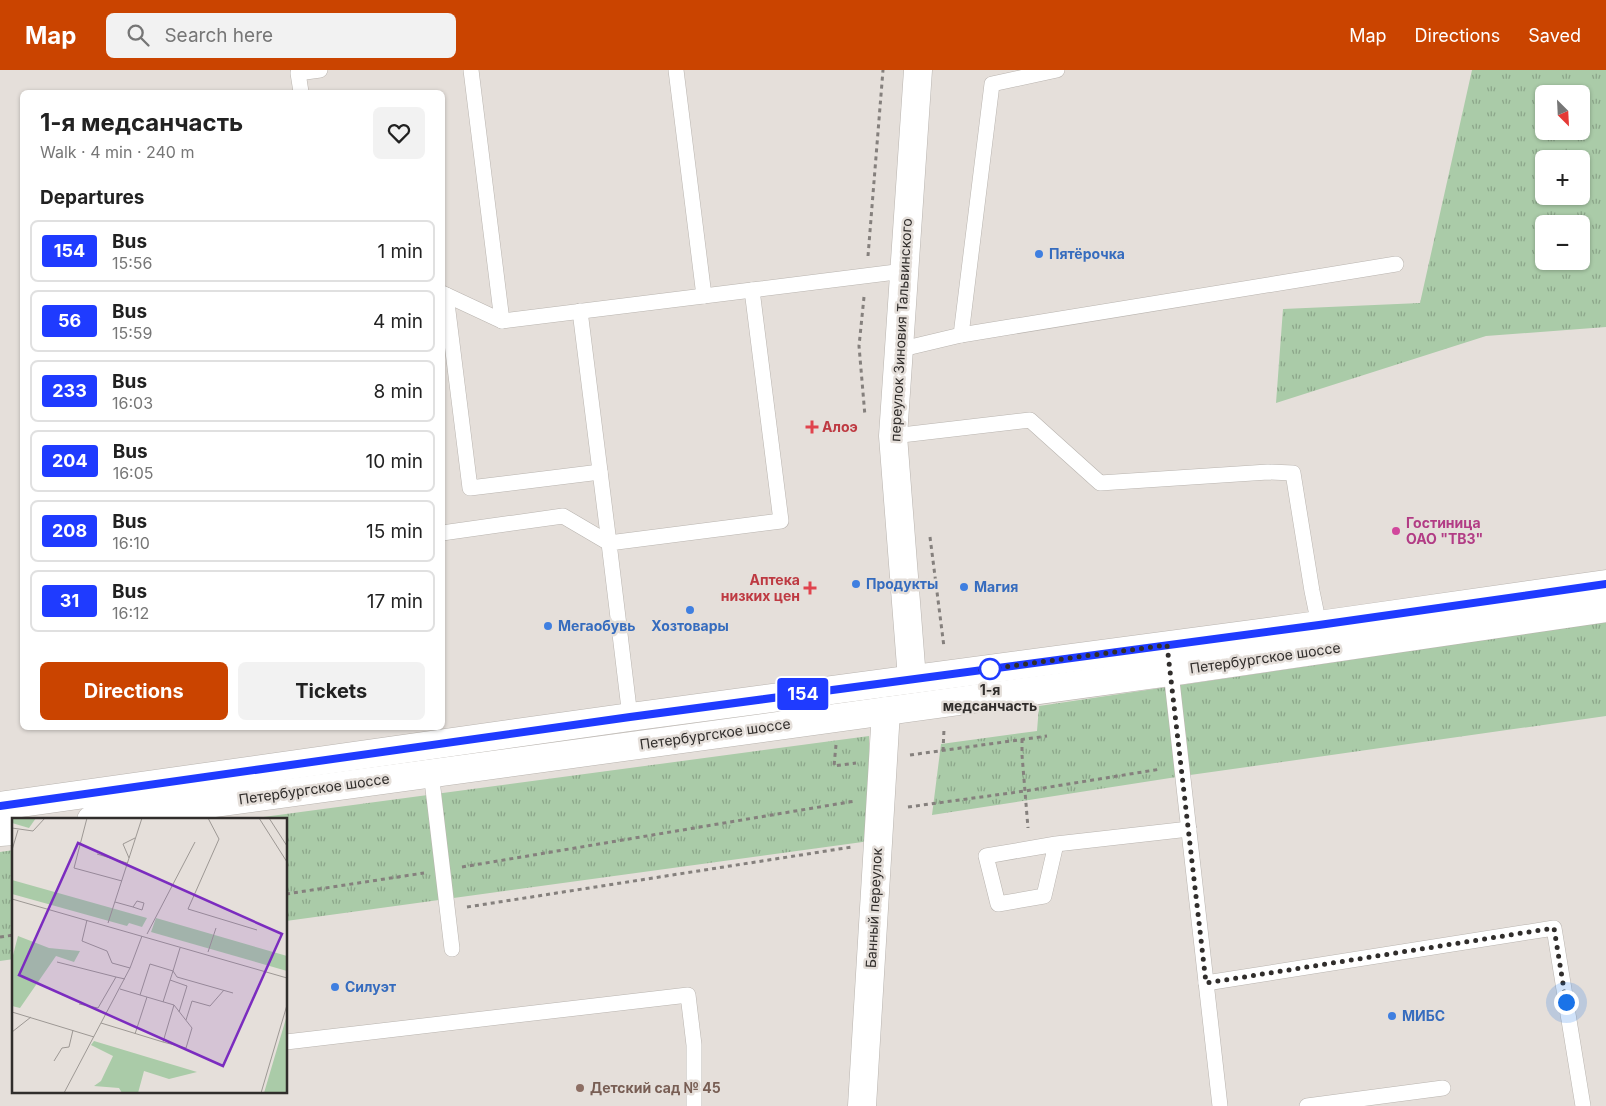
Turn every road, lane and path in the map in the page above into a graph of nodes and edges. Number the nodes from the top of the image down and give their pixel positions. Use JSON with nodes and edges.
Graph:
{"nodes":[{"id":1,"x":320,"y":70,"type":"edge"},
{"id":2,"x":471,"y":70,"type":"edge"},
{"id":3,"x":676,"y":70,"type":"edge"},
{"id":4,"x":883,"y":70,"type":"edge"},
{"id":5,"x":918,"y":70,"type":"edge"},
{"id":6,"x":1057,"y":70,"type":"edge"},
{"id":7,"x":300,"y":90,"type":"edge"},
{"id":8,"x":1396,"y":264,"type":"dead end"},
{"id":9,"x":904,"y":271,"type":"junction"},
{"id":10,"x":866,"y":276,"type":"junction"},
{"id":11,"x":752,"y":290,"type":"junction"},
{"id":12,"x":445,"y":294,"type":"edge"},
{"id":13,"x":704,"y":296,"type":"junction"},
{"id":14,"x":445,"y":301,"type":"edge"},
{"id":15,"x":580,"y":311,"type":"junction"},
{"id":16,"x":502,"y":321,"type":"junction"},
{"id":17,"x":961,"y":335,"type":"junction"},
{"id":18,"x":898,"y":350,"type":"junction"},
{"id":19,"x":893,"y":436,"type":"junction"},
{"id":20,"x":600,"y":472,"type":"junction"},
{"id":21,"x":445,"y":533,"type":"edge"},
{"id":22,"x":609,"y":543,"type":"junction"},
{"id":23,"x":1606,"y":584,"type":"edge"},
{"id":24,"x":1606,"y":608,"type":"edge"},
{"id":25,"x":1319,"y":625,"type":"junction"},
{"id":26,"x":1167,"y":645,"type":"junction"},
{"id":27,"x":1171,"y":672,"type":"junction"},
{"id":28,"x":912,"y":679,"type":"junction"},
{"id":29,"x":886,"y":711,"type":"junction"},
{"id":30,"x":630,"y":717,"type":"junction"},
{"id":31,"x":1047,"y":736,"type":"dead end"},
{"id":32,"x":1022,"y":739,"type":"junction"},
{"id":33,"x":883,"y":759,"type":"junction"},
{"id":34,"x":1182,"y":766,"type":"junction"},
{"id":35,"x":431,"y":772,"type":"junction"},
{"id":36,"x":1025,"y":791,"type":"junction"},
{"id":37,"x":880,"y":804,"type":"junction"},
{"id":38,"x":0,"y":806,"type":"edge"},
{"id":39,"x":105,"y":818,"type":"edge"},
{"id":40,"x":1189,"y":829,"type":"junction"},
{"id":41,"x":878,"y":843,"type":"junction"},
{"id":42,"x":1056,"y":844,"type":"junction"},
{"id":43,"x":1030,"y":849,"type":"junction"},
{"id":44,"x":442,"y":870,"type":"junction"},
{"id":45,"x":288,"y":894,"type":"edge"},
{"id":46,"x":447,"y":910,"type":"junction"},
{"id":47,"x":452,"y":949,"type":"dead end"},
{"id":48,"x":1206,"y":983,"type":"junction"},
{"id":49,"x":288,"y":1042,"type":"edge"},
{"id":50,"x":1443,"y":1088,"type":"dead end"},
{"id":51,"x":694,"y":1106,"type":"edge"},
{"id":52,"x":862,"y":1106,"type":"edge"},
{"id":53,"x":1220,"y":1106,"type":"edge"},
{"id":54,"x":1307,"y":1106,"type":"edge"},
{"id":55,"x":1584,"y":1106,"type":"edge"}],
"edges":[{"from":1,"to":7,"type":"lane"},
{"from":2,"to":16,"type":"lane"},
{"from":3,"to":13,"type":"lane"},
{"from":4,"to":10,"type":"path"},
{"from":5,"to":9,"type":"main road","name":"переулок Зиновия Тальвинского"},
{"from":6,"to":17,"type":"lane"},
{"from":8,"to":17,"type":"lane"},
{"from":9,"to":10,"type":"lane"},
{"from":9,"to":18,"type":"main road","name":"переулок Зиновия Тальвинского"},
{"from":10,"to":11,"type":"lane"},
{"from":11,"to":13,"type":"lane"},
{"from":11,"to":22,"type":"lane"},
{"from":12,"to":16,"type":"lane"},
{"from":13,"to":15,"type":"lane"},
{"from":14,"to":20,"type":"lane"},
{"from":15,"to":16,"type":"lane"},
{"from":15,"to":20,"type":"lane"},
{"from":17,"to":18,"type":"lane"},
{"from":18,"to":19,"type":"main road","name":"переулок Зиновия Тальвинского"},
{"from":19,"to":25,"type":"lane"},
{"from":19,"to":28,"type":"main road","name":"переулок Зиновия Тальвинского"},
{"from":20,"to":22,"type":"lane"},
{"from":21,"to":22,"type":"lane"},
{"from":22,"to":30,"type":"lane"},
{"from":23,"to":25,"type":"main road","name":"Петербургское шоссе"},
{"from":24,"to":27,"type":"main road","name":"Петербургское шоссе"},
{"from":25,"to":26,"type":"main road","name":"Петербургское шоссе"},
{"from":26,"to":27,"type":"main road"},
{"from":26,"to":28,"type":"main road","name":"Петербургское шоссе"},
{"from":27,"to":29,"type":"main road","name":"Петербургское шоссе"},
{"from":27,"to":34,"type":"lane"},
{"from":28,"to":29,"type":"main road"},
{"from":28,"to":30,"type":"main road","name":"Петербургское шоссе"},
{"from":29,"to":33,"type":"main road","name":"Банный переулок"},
{"from":29,"to":35,"type":"main road","name":"Петербургское шоссе"},
{"from":30,"to":38,"type":"main road","name":"Петербургское шоссе"},
{"from":31,"to":32,"type":"path"},
{"from":32,"to":33,"type":"path"},
{"from":32,"to":36,"type":"path"},
{"from":33,"to":37,"type":"main road","name":"Банный переулок"},
{"from":34,"to":36,"type":"path"},
{"from":34,"to":40,"type":"lane"},
{"from":35,"to":39,"type":"main road","name":"Петербургское шоссе"},
{"from":35,"to":44,"type":"lane"},
{"from":36,"to":37,"type":"path"},
{"from":36,"to":43,"type":"path"},
{"from":37,"to":41,"type":"main road","name":"Банный переулок"},
{"from":37,"to":44,"type":"path"},
{"from":40,"to":42,"type":"lane"},
{"from":40,"to":48,"type":"lane"},
{"from":41,"to":46,"type":"path"},
{"from":41,"to":52,"type":"main road","name":"Банный переулок"},
{"from":42,"to":43,"type":"lane"},
{"from":42,"to":43,"type":"lane"},
{"from":44,"to":45,"type":"path"},
{"from":44,"to":46,"type":"lane"},
{"from":46,"to":47,"type":"lane"},
{"from":48,"to":53,"type":"lane"},
{"from":48,"to":55,"type":"lane"},
{"from":49,"to":51,"type":"lane"},
{"from":50,"to":54,"type":"lane"}]}
